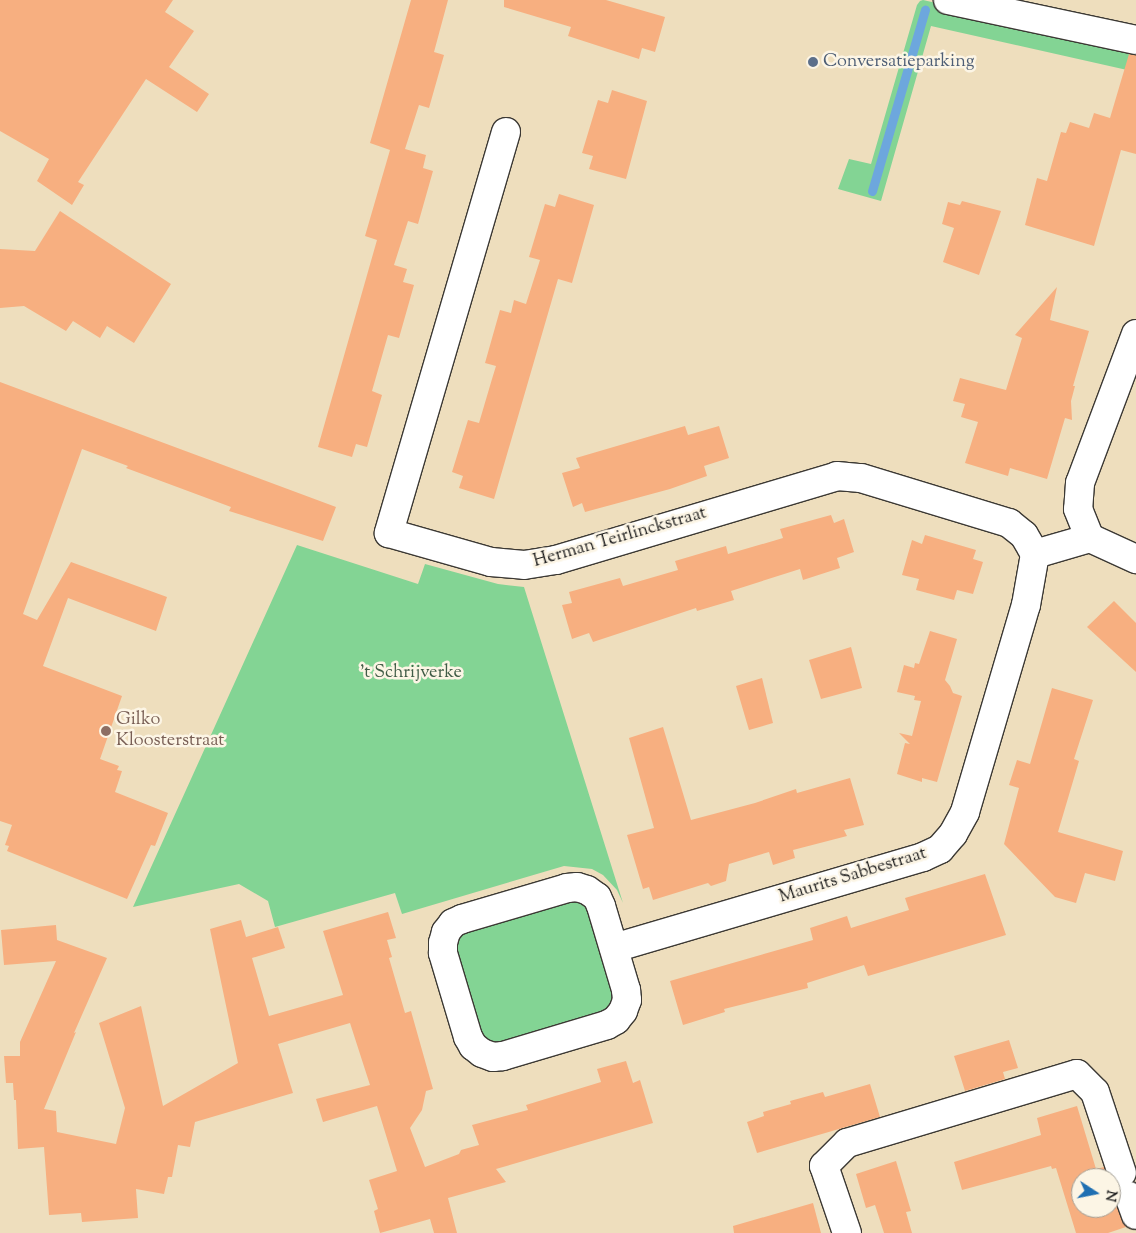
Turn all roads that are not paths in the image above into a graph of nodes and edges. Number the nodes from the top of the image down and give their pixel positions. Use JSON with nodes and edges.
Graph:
{"nodes":[{"id":1,"x":948,"y":0,"type":"edge"},
{"id":2,"x":1136,"y":40,"type":"edge"},
{"id":3,"x":506,"y":132,"type":"dead end"},
{"id":4,"x":1136,"y":334,"type":"edge"},
{"id":5,"x":1090,"y":538,"type":"junction"},
{"id":6,"x":1035,"y":554,"type":"junction"},
{"id":7,"x":1136,"y":559,"type":"edge"},
{"id":8,"x":614,"y":948,"type":"junction"},
{"id":9,"x":1129,"y":1195,"type":"edge"},
{"id":10,"x":847,"y":1233,"type":"edge"}],
"edges":[{"from":1,"to":2,"type":"street"},
{"from":3,"to":6,"type":"street","name":"Herman Teirlinckstraat"},
{"from":4,"to":5,"type":"street"},
{"from":5,"to":6,"type":"street"},
{"from":5,"to":7,"type":"street"},
{"from":6,"to":8,"type":"street","name":"Maurits Sabbestraat"},
{"from":8,"to":8,"type":"street"},
{"from":9,"to":10,"type":"street"}]}
